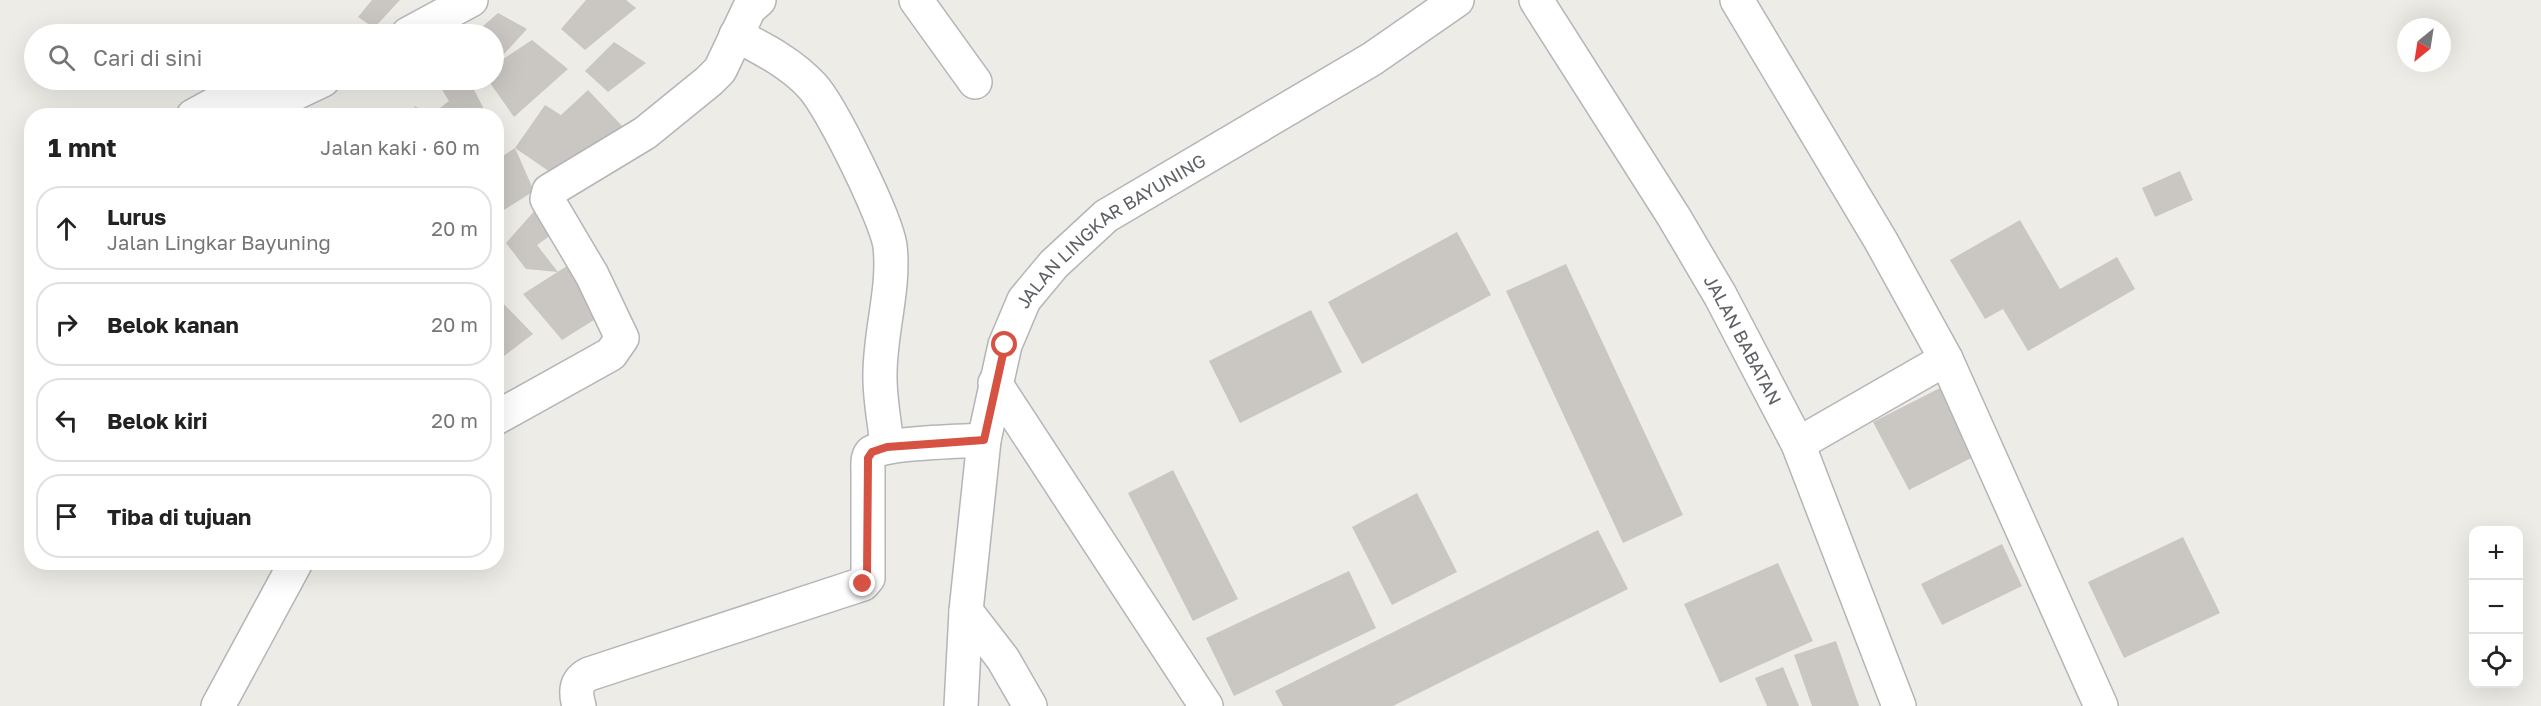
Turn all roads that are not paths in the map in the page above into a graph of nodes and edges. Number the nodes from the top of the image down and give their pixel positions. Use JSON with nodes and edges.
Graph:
{"nodes":[{"id":1,"x":471,"y":0,"type":"edge"},
{"id":2,"x":759,"y":0,"type":"edge"},
{"id":3,"x":916,"y":0,"type":"edge"},
{"id":4,"x":1457,"y":0,"type":"edge"},
{"id":5,"x":1536,"y":0,"type":"edge"},
{"id":6,"x":1737,"y":0,"type":"edge"},
{"id":7,"x":427,"y":24,"type":"edge"},
{"id":8,"x":736,"y":35,"type":"junction"},
{"id":9,"x":975,"y":82,"type":"dead end"},
{"id":10,"x":302,"y":90,"type":"edge"},
{"id":11,"x":208,"y":108,"type":"edge"},
{"id":12,"x":264,"y":108,"type":"edge"},
{"id":13,"x":264,"y":108,"type":"edge"},
{"id":14,"x":1946,"y":359,"type":"junction"},
{"id":15,"x":995,"y":383,"type":"junction"},
{"id":16,"x":504,"y":414,"type":"edge"},
{"id":17,"x":984,"y":440,"type":"junction"},
{"id":18,"x":1798,"y":444,"type":"junction"},
{"id":19,"x":887,"y":447,"type":"junction"},
{"id":20,"x":292,"y":570,"type":"edge"},
{"id":21,"x":966,"y":611,"type":"junction"},
{"id":22,"x":218,"y":706,"type":"edge"},
{"id":23,"x":579,"y":706,"type":"edge"},
{"id":24,"x":961,"y":706,"type":"edge"},
{"id":25,"x":1030,"y":706,"type":"edge"},
{"id":26,"x":1206,"y":706,"type":"edge"},
{"id":27,"x":1899,"y":706,"type":"edge"},
{"id":28,"x":2101,"y":706,"type":"edge"}],
"edges":[{"from":1,"to":7,"type":"street"},
{"from":2,"to":8,"type":"street"},
{"from":3,"to":9,"type":"street"},
{"from":4,"to":15,"type":"street","name":"JALAN LINGKAR BAYUNING"},
{"from":5,"to":18,"type":"street","name":"JALAN BABATAN"},
{"from":6,"to":14,"type":"street"},
{"from":8,"to":16,"type":"street"},
{"from":8,"to":19,"type":"street"},
{"from":10,"to":12,"type":"street"},
{"from":11,"to":13,"type":"street"},
{"from":14,"to":18,"type":"street"},
{"from":14,"to":28,"type":"street"},
{"from":15,"to":17,"type":"street","name":"JALAN LINGKAR BAYUNING"},
{"from":15,"to":26,"type":"street"},
{"from":17,"to":19,"type":"street"},
{"from":17,"to":21,"type":"street","name":"JALAN LINGKAR BAYUNING"},
{"from":18,"to":27,"type":"street","name":"JALAN BABATAN"},
{"from":19,"to":23,"type":"street"},
{"from":20,"to":22,"type":"street"},
{"from":21,"to":24,"type":"street","name":"JALAN LINGKAR BAYUNING"},
{"from":21,"to":25,"type":"street"}]}
